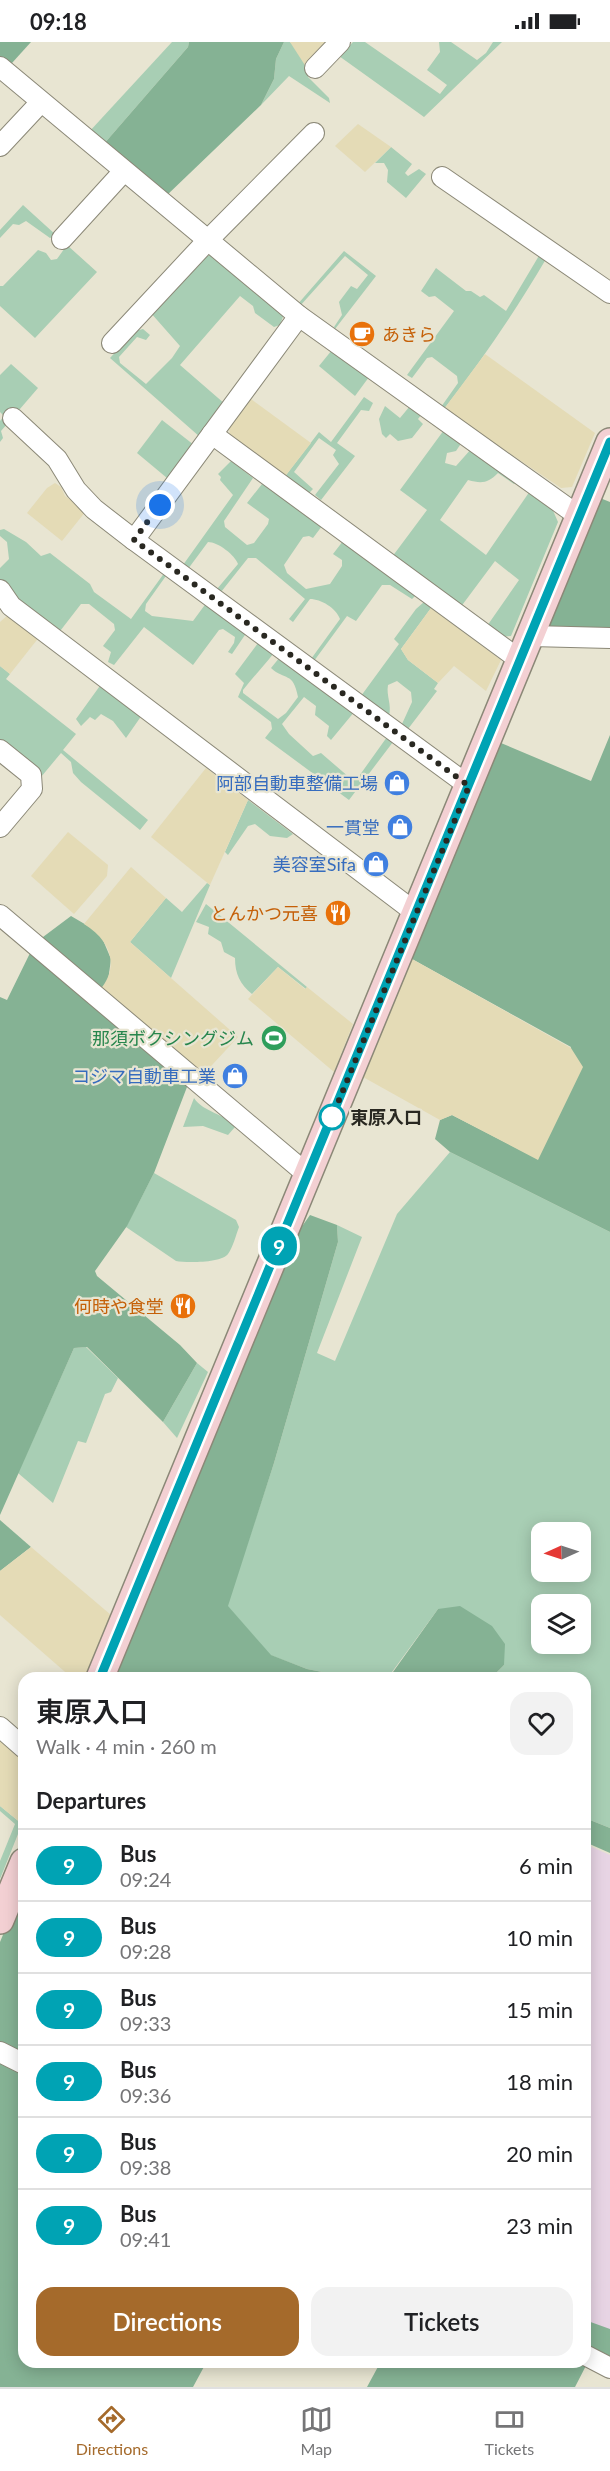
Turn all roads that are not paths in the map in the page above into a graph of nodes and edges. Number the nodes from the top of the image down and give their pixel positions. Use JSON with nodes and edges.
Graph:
{"nodes":[{"id":1,"x":340,"y":42,"type":"edge"},
{"id":2,"x":0,"y":67,"type":"edge"},
{"id":3,"x":315,"y":68,"type":"dead end"},
{"id":4,"x":41,"y":102,"type":"junction"},
{"id":5,"x":314,"y":133,"type":"dead end"},
{"id":6,"x":0,"y":146,"type":"edge"},
{"id":7,"x":124,"y":171,"type":"junction"},
{"id":8,"x":442,"y":177,"type":"dead end"},
{"id":9,"x":62,"y":239,"type":"dead end"},
{"id":10,"x":208,"y":240,"type":"junction"},
{"id":11,"x":610,"y":293,"type":"edge"},
{"id":12,"x":299,"y":316,"type":"junction"},
{"id":13,"x":112,"y":343,"type":"dead end"},
{"id":14,"x":14,"y":418,"type":"dead end"},
{"id":15,"x":212,"y":435,"type":"junction"},
{"id":16,"x":610,"y":442,"type":"edge"},
{"id":17,"x":580,"y":517,"type":"junction"},
{"id":18,"x":134,"y":540,"type":"junction"},
{"id":19,"x":4,"y":604,"type":"edge"},
{"id":20,"x":610,"y":638,"type":"edge"},
{"id":21,"x":526,"y":649,"type":"junction"},
{"id":22,"x":0,"y":750,"type":"edge"},
{"id":23,"x":469,"y":786,"type":"junction"},
{"id":24,"x":0,"y":827,"type":"edge"},
{"id":25,"x":416,"y":913,"type":"junction"},
{"id":26,"x":1,"y":918,"type":"edge"},
{"id":27,"x":308,"y":1174,"type":"junction"},
{"id":28,"x":102,"y":1672,"type":"edge"},
{"id":29,"x":0,"y":1727,"type":"edge"},
{"id":30,"x":18,"y":1743,"type":"edge"},
{"id":31,"x":18,"y":1876,"type":"edge"},
{"id":32,"x":1,"y":1917,"type":"edge"},
{"id":33,"x":0,"y":2052,"type":"edge"},
{"id":34,"x":18,"y":2061,"type":"edge"},
{"id":35,"x":591,"y":2358,"type":"edge"},
{"id":36,"x":610,"y":2368,"type":"edge"}],
"edges":[{"from":1,"to":3,"type":"street"},
{"from":2,"to":4,"type":"street"},
{"from":4,"to":6,"type":"street"},
{"from":4,"to":7,"type":"street"},
{"from":5,"to":10,"type":"street"},
{"from":7,"to":9,"type":"street"},
{"from":7,"to":10,"type":"street"},
{"from":8,"to":11,"type":"street"},
{"from":10,"to":12,"type":"street"},
{"from":10,"to":13,"type":"street"},
{"from":12,"to":15,"type":"street"},
{"from":12,"to":17,"type":"street"},
{"from":14,"to":18,"type":"street"},
{"from":15,"to":18,"type":"street"},
{"from":15,"to":21,"type":"street"},
{"from":16,"to":17,"type":"main road"},
{"from":17,"to":21,"type":"main road"},
{"from":18,"to":23,"type":"street"},
{"from":19,"to":25,"type":"street"},
{"from":20,"to":21,"type":"street"},
{"from":21,"to":23,"type":"main road"},
{"from":22,"to":24,"type":"street"},
{"from":23,"to":25,"type":"main road"},
{"from":25,"to":27,"type":"main road"},
{"from":26,"to":27,"type":"street"},
{"from":27,"to":28,"type":"main road"},
{"from":29,"to":30,"type":"street"},
{"from":31,"to":32,"type":"main road"},
{"from":33,"to":34,"type":"street"},
{"from":35,"to":36,"type":"street"}]}
